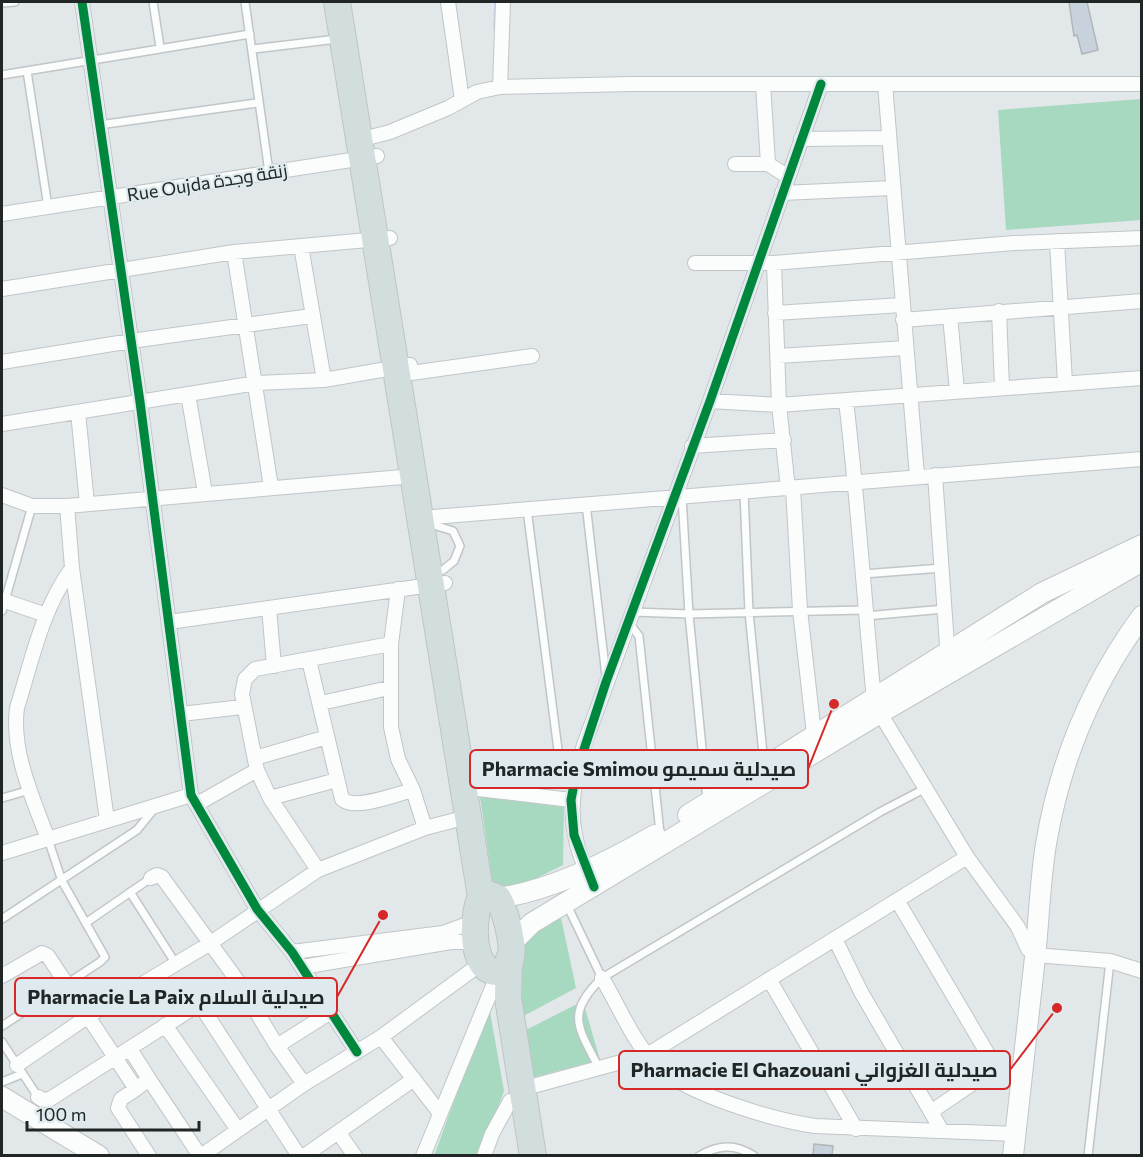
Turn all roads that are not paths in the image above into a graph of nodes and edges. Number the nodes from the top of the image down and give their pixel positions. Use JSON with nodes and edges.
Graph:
{"nodes":[{"id":1,"x":15,"y":2,"type":"edge"},
{"id":2,"x":82,"y":2,"type":"edge"},
{"id":3,"x":153,"y":2,"type":"edge"},
{"id":4,"x":245,"y":2,"type":"edge"},
{"id":5,"x":337,"y":2,"type":"edge"},
{"id":6,"x":351,"y":2,"type":"edge"},
{"id":7,"x":448,"y":2,"type":"edge"},
{"id":8,"x":503,"y":2,"type":"edge"},
{"id":9,"x":2,"y":3,"type":"edge"},
{"id":10,"x":250,"y":34,"type":"junction"},
{"id":11,"x":342,"y":38,"type":"junction"},
{"id":12,"x":160,"y":47,"type":"junction"},
{"id":13,"x":253,"y":49,"type":"junction"},
{"id":14,"x":91,"y":60,"type":"junction"},
{"id":15,"x":27,"y":71,"type":"junction"},
{"id":16,"x":2,"y":75,"type":"edge"},
{"id":17,"x":763,"y":84,"type":"junction"},
{"id":18,"x":821,"y":84,"type":"junction"},
{"id":19,"x":885,"y":84,"type":"junction"},
{"id":20,"x":1142,"y":84,"type":"edge"},
{"id":21,"x":500,"y":87,"type":"junction"},
{"id":22,"x":462,"y":100,"type":"junction"},
{"id":23,"x":257,"y":103,"type":"junction"},
{"id":24,"x":99,"y":125,"type":"junction"},
{"id":25,"x":887,"y":138,"type":"junction"},
{"id":26,"x":801,"y":139,"type":"junction"},
{"id":27,"x":368,"y":148,"type":"junction"},
{"id":28,"x":735,"y":164,"type":"dead end"},
{"id":29,"x":768,"y":164,"type":"junction"},
{"id":30,"x":269,"y":172,"type":"junction"},
{"id":31,"x":787,"y":176,"type":"junction"},
{"id":32,"x":892,"y":188,"type":"junction"},
{"id":33,"x":782,"y":193,"type":"junction"},
{"id":34,"x":110,"y":198,"type":"junction"},
{"id":35,"x":48,"y":207,"type":"junction"},
{"id":36,"x":2,"y":214,"type":"edge"},
{"id":37,"x":1142,"y":238,"type":"edge"},
{"id":38,"x":382,"y":239,"type":"junction"},
{"id":39,"x":1058,"y":241,"type":"junction"},
{"id":40,"x":301,"y":246,"type":"junction"},
{"id":41,"x":234,"y":252,"type":"junction"},
{"id":42,"x":897,"y":253,"type":"junction"},
{"id":43,"x":758,"y":261,"type":"junction"},
{"id":44,"x":695,"y":263,"type":"dead end"},
{"id":45,"x":774,"y":263,"type":"junction"},
{"id":46,"x":120,"y":270,"type":"junction"},
{"id":47,"x":2,"y":289,"type":"edge"},
{"id":48,"x":1142,"y":301,"type":"edge"},
{"id":49,"x":902,"y":305,"type":"junction"},
{"id":50,"x":1061,"y":307,"type":"junction"},
{"id":51,"x":999,"y":311,"type":"junction"},
{"id":52,"x":775,"y":313,"type":"junction"},
{"id":53,"x":311,"y":316,"type":"junction"},
{"id":54,"x":950,"y":316,"type":"junction"},
{"id":55,"x":903,"y":320,"type":"junction"},
{"id":56,"x":244,"y":327,"type":"junction"},
{"id":57,"x":130,"y":341,"type":"junction"},
{"id":58,"x":906,"y":348,"type":"junction"},
{"id":59,"x":532,"y":356,"type":"dead end"},
{"id":60,"x":778,"y":356,"type":"junction"},
{"id":61,"x":2,"y":362,"type":"edge"},
{"id":62,"x":406,"y":368,"type":"junction"},
{"id":63,"x":1142,"y":378,"type":"edge"},
{"id":64,"x":324,"y":380,"type":"junction"},
{"id":65,"x":257,"y":383,"type":"junction"},
{"id":66,"x":1065,"y":383,"type":"junction"},
{"id":67,"x":1002,"y":387,"type":"junction"},
{"id":68,"x":957,"y":391,"type":"junction"},
{"id":69,"x":188,"y":394,"type":"junction"},
{"id":70,"x":909,"y":394,"type":"junction"},
{"id":71,"x":710,"y":401,"type":"junction"},
{"id":72,"x":846,"y":401,"type":"junction"},
{"id":73,"x":140,"y":402,"type":"junction"},
{"id":74,"x":779,"y":405,"type":"junction"},
{"id":75,"x":78,"y":412,"type":"junction"},
{"id":76,"x":2,"y":424,"type":"edge"},
{"id":77,"x":784,"y":440,"type":"junction"},
{"id":78,"x":692,"y":446,"type":"junction"},
{"id":79,"x":1142,"y":459,"type":"edge"},
{"id":80,"x":935,"y":475,"type":"junction"},
{"id":81,"x":414,"y":476,"type":"junction"},
{"id":82,"x":917,"y":476,"type":"junction"},
{"id":83,"x":856,"y":483,"type":"junction"},
{"id":84,"x":271,"y":487,"type":"junction"},
{"id":85,"x":790,"y":489,"type":"junction"},
{"id":86,"x":744,"y":492,"type":"junction"},
{"id":87,"x":204,"y":493,"type":"junction"},
{"id":88,"x":2,"y":495,"type":"edge"},
{"id":89,"x":152,"y":497,"type":"junction"},
{"id":90,"x":677,"y":498,"type":"junction"},
{"id":91,"x":87,"y":504,"type":"junction"},
{"id":92,"x":586,"y":504,"type":"junction"},
{"id":93,"x":32,"y":506,"type":"junction"},
{"id":94,"x":67,"y":506,"type":"junction"},
{"id":95,"x":527,"y":508,"type":"junction"},
{"id":96,"x":431,"y":520,"type":"junction"},
{"id":97,"x":1142,"y":545,"type":"edge"},
{"id":98,"x":1142,"y":561,"type":"edge"},
{"id":99,"x":72,"y":568,"type":"junction"},
{"id":100,"x":942,"y":568,"type":"junction"},
{"id":101,"x":863,"y":574,"type":"junction"},
{"id":102,"x":440,"y":579,"type":"junction"},
{"id":103,"x":398,"y":589,"type":"junction"},
{"id":104,"x":3,"y":604,"type":"edge"},
{"id":105,"x":269,"y":608,"type":"junction"},
{"id":106,"x":945,"y":609,"type":"junction"},
{"id":107,"x":801,"y":610,"type":"junction"},
{"id":108,"x":749,"y":612,"type":"junction"},
{"id":109,"x":865,"y":613,"type":"junction"},
{"id":110,"x":689,"y":614,"type":"junction"},
{"id":111,"x":46,"y":615,"type":"junction"},
{"id":112,"x":1142,"y":616,"type":"edge"},
{"id":113,"x":630,"y":618,"type":"junction"},
{"id":114,"x":169,"y":622,"type":"junction"},
{"id":115,"x":391,"y":644,"type":"junction"},
{"id":116,"x":309,"y":660,"type":"junction"},
{"id":117,"x":953,"y":660,"type":"junction"},
{"id":118,"x":274,"y":666,"type":"junction"},
{"id":119,"x":606,"y":682,"type":"junction"},
{"id":120,"x":389,"y":688,"type":"junction"},
{"id":121,"x":321,"y":703,"type":"junction"},
{"id":122,"x":877,"y":706,"type":"junction"},
{"id":123,"x":242,"y":707,"type":"junction"},
{"id":124,"x":181,"y":714,"type":"junction"},
{"id":125,"x":327,"y":737,"type":"junction"},
{"id":126,"x":816,"y":744,"type":"junction"},
{"id":127,"x":256,"y":764,"type":"junction"},
{"id":128,"x":764,"y":768,"type":"junction"},
{"id":129,"x":576,"y":774,"type":"junction"},
{"id":130,"x":337,"y":780,"type":"junction"},
{"id":131,"x":478,"y":789,"type":"junction"},
{"id":132,"x":924,"y":789,"type":"junction"},
{"id":133,"x":30,"y":790,"type":"junction"},
{"id":134,"x":413,"y":790,"type":"junction"},
{"id":135,"x":2,"y":798,"type":"edge"},
{"id":136,"x":270,"y":798,"type":"junction"},
{"id":137,"x":194,"y":800,"type":"junction"},
{"id":138,"x":571,"y":800,"type":"junction"},
{"id":139,"x":157,"y":805,"type":"junction"},
{"id":140,"x":710,"y":809,"type":"junction"},
{"id":141,"x":467,"y":818,"type":"junction"},
{"id":142,"x":106,"y":820,"type":"junction"},
{"id":143,"x":425,"y":828,"type":"junction"},
{"id":144,"x":660,"y":833,"type":"junction"},
{"id":145,"x":48,"y":839,"type":"junction"},
{"id":146,"x":2,"y":853,"type":"edge"},
{"id":147,"x":967,"y":857,"type":"junction"},
{"id":148,"x":318,"y":870,"type":"junction"},
{"id":149,"x":151,"y":878,"type":"joint"},
{"id":150,"x":590,"y":878,"type":"junction"},
{"id":151,"x":62,"y":881,"type":"junction"},
{"id":152,"x":555,"y":882,"type":"junction"},
{"id":153,"x":130,"y":892,"type":"junction"},
{"id":154,"x":492,"y":897,"type":"junction"},
{"id":155,"x":897,"y":900,"type":"junction"},
{"id":156,"x":566,"y":904,"type":"junction"},
{"id":157,"x":257,"y":909,"type":"junction"},
{"id":158,"x":2,"y":918,"type":"edge"},
{"id":159,"x":87,"y":922,"type":"junction"},
{"id":160,"x":473,"y":922,"type":"junction"},
{"id":161,"x":834,"y":939,"type":"junction"},
{"id":162,"x":209,"y":944,"type":"junction"},
{"id":163,"x":292,"y":952,"type":"junction"},
{"id":164,"x":1035,"y":955,"type":"junction"},
{"id":165,"x":494,"y":961,"type":"junction"},
{"id":166,"x":1110,"y":961,"type":"junction"},
{"id":167,"x":176,"y":964,"type":"junction"},
{"id":168,"x":302,"y":967,"type":"junction"},
{"id":169,"x":1142,"y":971,"type":"edge"},
{"id":170,"x":2,"y":976,"type":"edge"},
{"id":171,"x":602,"y":978,"type":"junction"},
{"id":172,"x":769,"y":979,"type":"junction"},
{"id":173,"x":237,"y":980,"type":"junction"},
{"id":174,"x":65,"y":984,"type":"junction"},
{"id":175,"x":200,"y":1003,"type":"junction"},
{"id":176,"x":329,"y":1013,"type":"junction"},
{"id":177,"x":87,"y":1017,"type":"junction"},
{"id":178,"x":165,"y":1025,"type":"junction"},
{"id":179,"x":2,"y":1026,"type":"edge"},
{"id":180,"x":381,"y":1037,"type":"junction"},
{"id":181,"x":2,"y":1042,"type":"edge"},
{"id":182,"x":277,"y":1046,"type":"junction"},
{"id":183,"x":130,"y":1048,"type":"junction"},
{"id":184,"x":357,"y":1052,"type":"junction"},
{"id":185,"x":647,"y":1055,"type":"junction"},
{"id":186,"x":114,"y":1057,"type":"junction"},
{"id":187,"x":997,"y":1066,"type":"junction"},
{"id":188,"x":599,"y":1069,"type":"junction"},
{"id":189,"x":19,"y":1070,"type":"junction"},
{"id":190,"x":149,"y":1079,"type":"junction"},
{"id":191,"x":414,"y":1079,"type":"junction"},
{"id":192,"x":2,"y":1082,"type":"edge"},
{"id":193,"x":1022,"y":1082,"type":"junction"},
{"id":194,"x":304,"y":1084,"type":"junction"},
{"id":195,"x":135,"y":1089,"type":"junction"},
{"id":196,"x":516,"y":1095,"type":"junction"},
{"id":197,"x":2,"y":1097,"type":"edge"},
{"id":198,"x":38,"y":1097,"type":"joint"},
{"id":199,"x":269,"y":1110,"type":"junction"},
{"id":200,"x":932,"y":1111,"type":"junction"},
{"id":201,"x":439,"y":1112,"type":"junction"},
{"id":202,"x":856,"y":1129,"type":"junction"},
{"id":203,"x":238,"y":1130,"type":"junction"},
{"id":204,"x":942,"y":1131,"type":"junction"},
{"id":205,"x":338,"y":1132,"type":"junction"},
{"id":206,"x":492,"y":1134,"type":"junction"},
{"id":207,"x":1016,"y":1134,"type":"junction"},
{"id":208,"x":207,"y":1154,"type":"edge"},
{"id":209,"x":99,"y":1155,"type":"edge"},
{"id":210,"x":149,"y":1155,"type":"edge"},
{"id":211,"x":299,"y":1155,"type":"edge"},
{"id":212,"x":304,"y":1155,"type":"edge"},
{"id":213,"x":356,"y":1155,"type":"edge"},
{"id":214,"x":423,"y":1155,"type":"edge"},
{"id":215,"x":484,"y":1155,"type":"edge"},
{"id":216,"x":495,"y":1155,"type":"edge"},
{"id":217,"x":518,"y":1155,"type":"edge"},
{"id":218,"x":533,"y":1155,"type":"edge"},
{"id":219,"x":699,"y":1155,"type":"edge"},
{"id":220,"x":754,"y":1155,"type":"edge"},
{"id":221,"x":1013,"y":1155,"type":"edge"},
{"id":222,"x":1088,"y":1155,"type":"edge"}],
"edges":[{"from":1,"to":9,"type":"lane"},
{"from":2,"to":14,"type":"street"},
{"from":3,"to":12,"type":"lane"},
{"from":4,"to":10,"type":"lane"},
{"from":5,"to":11,"type":"highway"},
{"from":6,"to":27,"type":"highway"},
{"from":7,"to":22,"type":"street"},
{"from":8,"to":21,"type":"street"},
{"from":10,"to":12,"type":"lane"},
{"from":10,"to":13,"type":"lane"},
{"from":11,"to":13,"type":"lane"},
{"from":11,"to":27,"type":"highway"},
{"from":12,"to":14,"type":"lane"},
{"from":13,"to":23,"type":"lane"},
{"from":14,"to":15,"type":"lane"},
{"from":14,"to":24,"type":"street"},
{"from":15,"to":16,"type":"lane"},
{"from":15,"to":35,"type":"lane"},
{"from":17,"to":18,"type":"street","name":"Rue Oujda زنقة وجدة"},
{"from":17,"to":21,"type":"street","name":"Rue Oujda زنقة وجدة"},
{"from":17,"to":29,"type":"street"},
{"from":18,"to":19,"type":"street","name":"Rue Oujda زنقة وجدة"},
{"from":18,"to":26,"type":"street"},
{"from":19,"to":20,"type":"street","name":"Rue Oujda زنقة وجدة"},
{"from":19,"to":25,"type":"street"},
{"from":21,"to":22,"type":"street","name":"Rue Oujda زنقة وجدة"},
{"from":22,"to":27,"type":"street","name":"Rue Oujda زنقة وجدة"},
{"from":23,"to":24,"type":"lane"},
{"from":23,"to":30,"type":"lane"},
{"from":24,"to":34,"type":"street"},
{"from":25,"to":26,"type":"street"},
{"from":25,"to":32,"type":"street"},
{"from":26,"to":31,"type":"street"},
{"from":27,"to":30,"type":"street","name":"Rue Oujda زنقة وجدة"},
{"from":27,"to":38,"type":"highway"},
{"from":28,"to":29,"type":"street"},
{"from":29,"to":31,"type":"street"},
{"from":30,"to":34,"type":"street","name":"Rue Oujda زنقة وجدة"},
{"from":31,"to":33,"type":"street"},
{"from":32,"to":33,"type":"street"},
{"from":32,"to":42,"type":"street"},
{"from":33,"to":43,"type":"street"},
{"from":34,"to":35,"type":"street","name":"Rue Oujda زنقة وجدة"},
{"from":34,"to":46,"type":"street"},
{"from":35,"to":36,"type":"street","name":"Rue Oujda زنقة وجدة"},
{"from":37,"to":39,"type":"street"},
{"from":38,"to":40,"type":"street"},
{"from":38,"to":62,"type":"highway"},
{"from":39,"to":42,"type":"street"},
{"from":39,"to":50,"type":"street"},
{"from":40,"to":41,"type":"street"},
{"from":40,"to":53,"type":"street"},
{"from":41,"to":46,"type":"street"},
{"from":41,"to":56,"type":"street"},
{"from":42,"to":45,"type":"street"},
{"from":42,"to":49,"type":"street"},
{"from":43,"to":44,"type":"street"},
{"from":43,"to":45,"type":"street"},
{"from":43,"to":71,"type":"street"},
{"from":45,"to":52,"type":"street"},
{"from":46,"to":47,"type":"street"},
{"from":46,"to":57,"type":"street"},
{"from":48,"to":50,"type":"street"},
{"from":49,"to":52,"type":"street"},
{"from":49,"to":55,"type":"street"},
{"from":50,"to":51,"type":"street"},
{"from":50,"to":66,"type":"street"},
{"from":51,"to":54,"type":"street"},
{"from":51,"to":67,"type":"street"},
{"from":52,"to":60,"type":"street"},
{"from":53,"to":56,"type":"street"},
{"from":53,"to":64,"type":"street"},
{"from":54,"to":55,"type":"street"},
{"from":54,"to":68,"type":"street"},
{"from":55,"to":58,"type":"street"},
{"from":56,"to":57,"type":"street"},
{"from":56,"to":65,"type":"street"},
{"from":57,"to":61,"type":"street"},
{"from":57,"to":73,"type":"street"},
{"from":58,"to":60,"type":"street"},
{"from":58,"to":70,"type":"street"},
{"from":59,"to":62,"type":"street"},
{"from":60,"to":74,"type":"street"},
{"from":62,"to":64,"type":"street"},
{"from":62,"to":81,"type":"highway"},
{"from":62,"to":96,"type":"highway"},
{"from":63,"to":66,"type":"street"},
{"from":64,"to":65,"type":"street"},
{"from":65,"to":69,"type":"street"},
{"from":65,"to":84,"type":"street"},
{"from":66,"to":67,"type":"street"},
{"from":67,"to":68,"type":"street"},
{"from":68,"to":70,"type":"street"},
{"from":69,"to":73,"type":"street"},
{"from":69,"to":87,"type":"street"},
{"from":70,"to":72,"type":"street"},
{"from":70,"to":82,"type":"street"},
{"from":71,"to":74,"type":"street"},
{"from":71,"to":78,"type":"street"},
{"from":72,"to":74,"type":"street"},
{"from":72,"to":83,"type":"street"},
{"from":73,"to":75,"type":"street"},
{"from":73,"to":89,"type":"street"},
{"from":74,"to":77,"type":"street"},
{"from":75,"to":76,"type":"street"},
{"from":75,"to":91,"type":"street"},
{"from":77,"to":78,"type":"street"},
{"from":77,"to":85,"type":"street"},
{"from":78,"to":90,"type":"street"},
{"from":79,"to":80,"type":"street"},
{"from":80,"to":82,"type":"street"},
{"from":80,"to":100,"type":"street"},
{"from":81,"to":84,"type":"street"},
{"from":81,"to":96,"type":"highway"},
{"from":82,"to":83,"type":"street"},
{"from":83,"to":85,"type":"street"},
{"from":83,"to":101,"type":"street"},
{"from":84,"to":87,"type":"street"},
{"from":85,"to":86,"type":"street"},
{"from":85,"to":107,"type":"street"},
{"from":86,"to":90,"type":"street"},
{"from":86,"to":108,"type":"lane"},
{"from":87,"to":89,"type":"street"},
{"from":88,"to":93,"type":"street"},
{"from":89,"to":91,"type":"street"},
{"from":89,"to":114,"type":"street"},
{"from":90,"to":92,"type":"street"},
{"from":90,"to":110,"type":"lane"},
{"from":90,"to":113,"type":"street"},
{"from":91,"to":94,"type":"street"},
{"from":92,"to":95,"type":"street"},
{"from":92,"to":119,"type":"lane"},
{"from":93,"to":94,"type":"street"},
{"from":93,"to":104,"type":"lane"},
{"from":94,"to":99,"type":"street"},
{"from":95,"to":96,"type":"street"},
{"from":95,"to":129,"type":"lane"},
{"from":96,"to":102,"type":"highway"},
{"from":97,"to":117,"type":"street"},
{"from":98,"to":117,"type":"street"},
{"from":99,"to":111,"type":"street"},
{"from":99,"to":142,"type":"street"},
{"from":100,"to":101,"type":"lane"},
{"from":100,"to":106,"type":"street"},
{"from":101,"to":109,"type":"street"},
{"from":102,"to":103,"type":"street"},
{"from":102,"to":131,"type":"highway"},
{"from":102,"to":141,"type":"highway"},
{"from":103,"to":105,"type":"street"},
{"from":103,"to":115,"type":"street"},
{"from":104,"to":111,"type":"street"},
{"from":105,"to":114,"type":"street"},
{"from":105,"to":118,"type":"street"},
{"from":106,"to":109,"type":"lane"},
{"from":106,"to":117,"type":"street"},
{"from":107,"to":108,"type":"lane"},
{"from":107,"to":109,"type":"lane"},
{"from":107,"to":126,"type":"street"},
{"from":108,"to":110,"type":"lane"},
{"from":108,"to":128,"type":"lane"},
{"from":109,"to":122,"type":"street"},
{"from":110,"to":113,"type":"lane"},
{"from":110,"to":140,"type":"lane"},
{"from":111,"to":133,"type":"street"},
{"from":112,"to":164,"type":"street"},
{"from":113,"to":119,"type":"street"},
{"from":113,"to":144,"type":"lane"},
{"from":114,"to":124,"type":"street"},
{"from":115,"to":116,"type":"street"},
{"from":115,"to":120,"type":"street"},
{"from":116,"to":118,"type":"street"},
{"from":116,"to":121,"type":"street"},
{"from":117,"to":122,"type":"street"},
{"from":118,"to":123,"type":"street"},
{"from":119,"to":129,"type":"street"},
{"from":120,"to":121,"type":"street"},
{"from":120,"to":134,"type":"street"},
{"from":121,"to":125,"type":"street"},
{"from":122,"to":126,"type":"street"},
{"from":122,"to":132,"type":"street"},
{"from":123,"to":124,"type":"street"},
{"from":123,"to":127,"type":"street"},
{"from":124,"to":137,"type":"street"},
{"from":125,"to":127,"type":"street"},
{"from":125,"to":130,"type":"street"},
{"from":126,"to":128,"type":"street"},
{"from":126,"to":140,"type":"street"},
{"from":127,"to":136,"type":"street"},
{"from":127,"to":137,"type":"street"},
{"from":128,"to":140,"type":"street"},
{"from":129,"to":138,"type":"street"},
{"from":130,"to":134,"type":"street"},
{"from":130,"to":136,"type":"street"},
{"from":131,"to":138,"type":"street"},
{"from":131,"to":154,"type":"highway"},
{"from":132,"to":147,"type":"street"},
{"from":132,"to":171,"type":"lane"},
{"from":133,"to":135,"type":"lane"},
{"from":133,"to":145,"type":"street"},
{"from":134,"to":143,"type":"street"},
{"from":136,"to":148,"type":"street"},
{"from":137,"to":139,"type":"street"},
{"from":137,"to":157,"type":"street"},
{"from":138,"to":150,"type":"street"},
{"from":139,"to":142,"type":"street"},
{"from":139,"to":151,"type":"lane"},
{"from":140,"to":144,"type":"street"},
{"from":140,"to":150,"type":"street"},
{"from":141,"to":143,"type":"street"},
{"from":141,"to":154,"type":"highway"},
{"from":142,"to":145,"type":"street"},
{"from":143,"to":148,"type":"street"},
{"from":144,"to":150,"type":"street"},
{"from":145,"to":146,"type":"street"},
{"from":145,"to":151,"type":"lane"},
{"from":147,"to":155,"type":"street"},
{"from":147,"to":164,"type":"street"},
{"from":148,"to":157,"type":"street"},
{"from":149,"to":153,"type":"lane"},
{"from":149,"to":162,"type":"street"},
{"from":150,"to":152,"type":"street"},
{"from":150,"to":156,"type":"street"},
{"from":151,"to":158,"type":"lane"},
{"from":151,"to":159,"type":"lane"},
{"from":152,"to":154,"type":"street"},
{"from":152,"to":156,"type":"street"},
{"from":153,"to":159,"type":"lane"},
{"from":153,"to":167,"type":"lane"},
{"from":154,"to":160,"type":"highway"},
{"from":154,"to":165,"type":"highway"},
{"from":155,"to":161,"type":"street"},
{"from":155,"to":187,"type":"street"},
{"from":156,"to":165,"type":"street"},
{"from":156,"to":171,"type":"lane"},
{"from":157,"to":162,"type":"street"},
{"from":157,"to":163,"type":"street"},
{"from":159,"to":174,"type":"lane"},
{"from":160,"to":163,"type":"street"},
{"from":160,"to":165,"type":"highway"},
{"from":161,"to":172,"type":"street"},
{"from":161,"to":200,"type":"street"},
{"from":162,"to":167,"type":"street"},
{"from":162,"to":173,"type":"street"},
{"from":163,"to":168,"type":"street"},
{"from":164,"to":166,"type":"street"},
{"from":164,"to":193,"type":"street"},
{"from":165,"to":168,"type":"street"},
{"from":165,"to":180,"type":"street"},
{"from":165,"to":196,"type":"highway"},
{"from":165,"to":201,"type":"street"},
{"from":166,"to":169,"type":"street"},
{"from":166,"to":222,"type":"lane"},
{"from":167,"to":177,"type":"street"},
{"from":168,"to":176,"type":"street"},
{"from":170,"to":174,"type":"street"},
{"from":171,"to":185,"type":"street"},
{"from":171,"to":188,"type":"lane"},
{"from":172,"to":185,"type":"street"},
{"from":172,"to":202,"type":"street"},
{"from":173,"to":175,"type":"street"},
{"from":173,"to":182,"type":"street"},
{"from":174,"to":177,"type":"street"},
{"from":174,"to":179,"type":"lane"},
{"from":175,"to":178,"type":"street"},
{"from":175,"to":199,"type":"street"},
{"from":176,"to":182,"type":"street"},
{"from":176,"to":184,"type":"street"},
{"from":177,"to":186,"type":"street"},
{"from":177,"to":189,"type":"street"},
{"from":178,"to":183,"type":"street"},
{"from":178,"to":203,"type":"street"},
{"from":180,"to":184,"type":"street"},
{"from":180,"to":191,"type":"street"},
{"from":181,"to":189,"type":"lane"},
{"from":182,"to":194,"type":"street"},
{"from":183,"to":186,"type":"street"},
{"from":183,"to":190,"type":"street"},
{"from":184,"to":194,"type":"street"},
{"from":185,"to":188,"type":"street"},
{"from":185,"to":202,"type":"street"},
{"from":186,"to":195,"type":"street"},
{"from":186,"to":198,"type":"street"},
{"from":187,"to":193,"type":"street"},
{"from":187,"to":200,"type":"street"},
{"from":188,"to":196,"type":"street"},
{"from":189,"to":192,"type":"lane"},
{"from":189,"to":198,"type":"lane"},
{"from":190,"to":195,"type":"street"},
{"from":190,"to":208,"type":"street"},
{"from":191,"to":201,"type":"street"},
{"from":191,"to":205,"type":"street"},
{"from":193,"to":207,"type":"street"},
{"from":194,"to":199,"type":"street"},
{"from":195,"to":210,"type":"street"},
{"from":196,"to":206,"type":"street"},
{"from":196,"to":217,"type":"highway"},
{"from":196,"to":218,"type":"highway"},
{"from":197,"to":209,"type":"street"},
{"from":199,"to":203,"type":"street"},
{"from":199,"to":211,"type":"street"},
{"from":200,"to":204,"type":"street"},
{"from":201,"to":214,"type":"street"},
{"from":202,"to":204,"type":"street"},
{"from":203,"to":208,"type":"street"},
{"from":204,"to":207,"type":"street"},
{"from":205,"to":212,"type":"street"},
{"from":205,"to":213,"type":"street"},
{"from":206,"to":215,"type":"street"},
{"from":206,"to":216,"type":"street"},
{"from":207,"to":221,"type":"street"},
{"from":219,"to":220,"type":"lane"}]}
